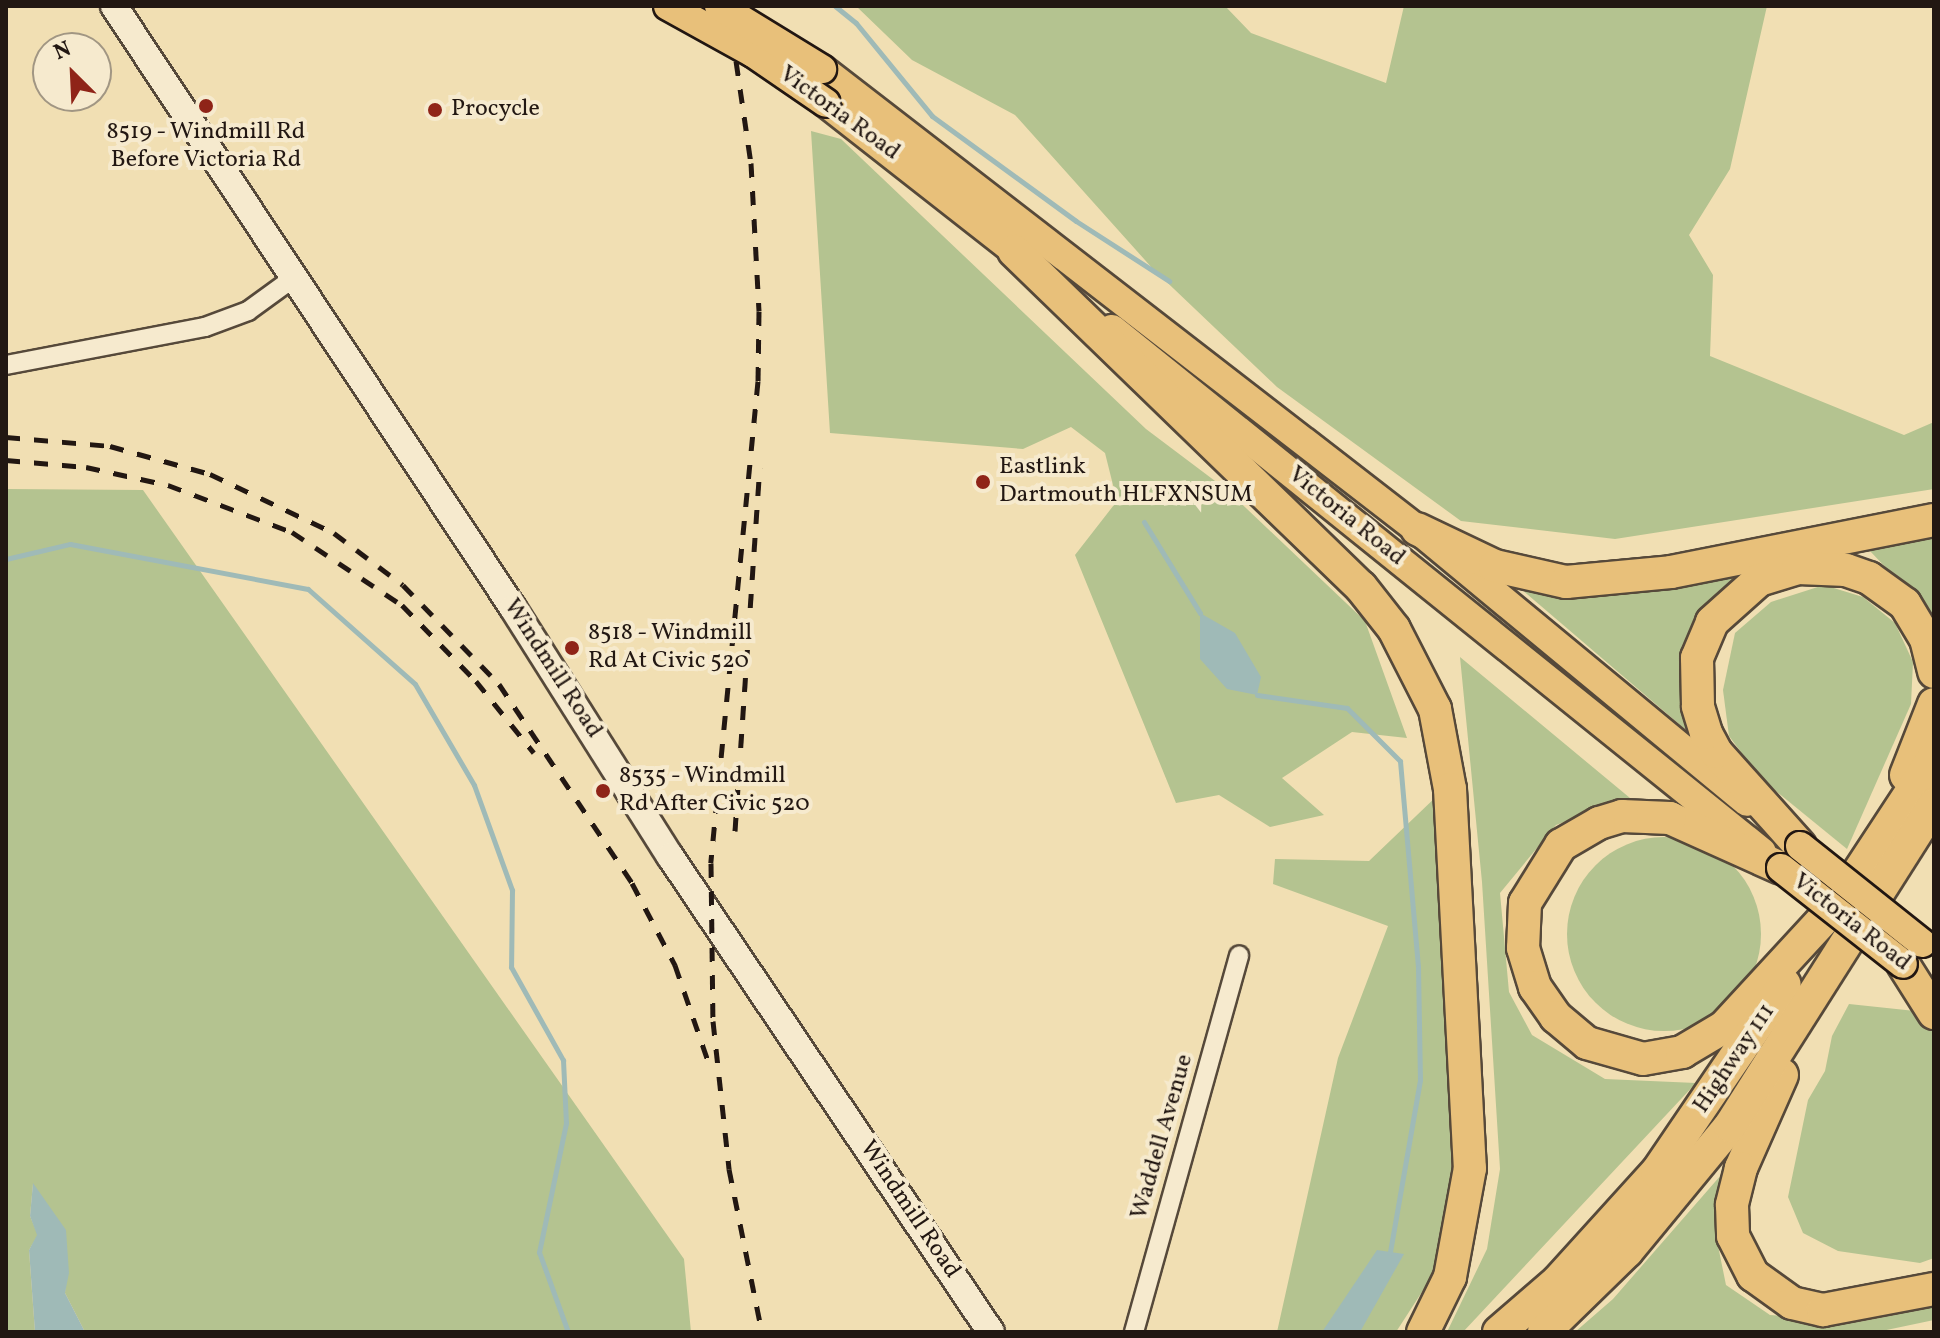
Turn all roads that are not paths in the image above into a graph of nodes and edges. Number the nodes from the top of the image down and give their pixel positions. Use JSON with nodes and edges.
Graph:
{"nodes":[{"id":1,"x":114,"y":6,"type":"edge"},
{"id":2,"x":668,"y":6,"type":"edge"},
{"id":3,"x":719,"y":6,"type":"edge"},
{"id":4,"x":1014,"y":251,"type":"junction"},
{"id":5,"x":292,"y":279,"type":"junction"},
{"id":6,"x":6,"y":365,"type":"edge"},
{"id":7,"x":1934,"y":520,"type":"edge"},
{"id":8,"x":1417,"y":529,"type":"junction"},
{"id":9,"x":1934,"y":672,"type":"edge"},
{"id":10,"x":1934,"y":704,"type":"edge"},
{"id":11,"x":1934,"y":757,"type":"edge"},
{"id":12,"x":1934,"y":804,"type":"edge"},
{"id":13,"x":1922,"y":829,"type":"edge"},
{"id":14,"x":1873,"y":850,"type":"junction"},
{"id":15,"x":1790,"y":857,"type":"junction"},
{"id":16,"x":1842,"y":899,"type":"junction"},
{"id":17,"x":1923,"y":952,"type":"edge"},
{"id":18,"x":1239,"y":955,"type":"dead end"},
{"id":19,"x":1836,"y":958,"type":"junction"},
{"id":20,"x":1934,"y":990,"type":"edge"},
{"id":21,"x":1934,"y":1013,"type":"edge"},
{"id":22,"x":1934,"y":1289,"type":"edge"},
{"id":23,"x":991,"y":1332,"type":"edge"},
{"id":24,"x":1134,"y":1332,"type":"edge"},
{"id":25,"x":1423,"y":1332,"type":"edge"},
{"id":26,"x":1499,"y":1332,"type":"edge"},
{"id":27,"x":1544,"y":1332,"type":"edge"}],
"edges":[{"from":1,"to":5,"type":"main road","name":"Windmill Road"},
{"from":2,"to":4,"type":"main road","name":"Victoria Road","bridge":true},
{"from":3,"to":8,"type":"main road","name":"Victoria Road","bridge":true},
{"from":4,"to":15,"type":"main road","name":"Victoria Road"},
{"from":4,"to":25,"type":"highway"},
{"from":5,"to":6,"type":"street"},
{"from":5,"to":23,"type":"main road","name":"Windmill Road"},
{"from":7,"to":8,"type":"highway"},
{"from":8,"to":15,"type":"main road","name":"Victoria Road"},
{"from":9,"to":15,"type":"highway"},
{"from":10,"to":14,"type":"highway"},
{"from":11,"to":14,"type":"highway","name":"Highway 111"},
{"from":12,"to":13,"type":"highway","name":"Highway 111"},
{"from":13,"to":19,"type":"highway","name":"Highway 111"},
{"from":14,"to":16,"type":"highway","name":"Highway 111"},
{"from":15,"to":16,"type":"highway"},
{"from":15,"to":17,"type":"main road","name":"Victoria Road","bridge":true},
{"from":16,"to":26,"type":"highway","name":"Highway 111"},
{"from":17,"to":20,"type":"main road","name":"Victoria Road"},
{"from":17,"to":21,"type":"highway"},
{"from":18,"to":24,"type":"street","name":"Waddell Avenue"},
{"from":19,"to":22,"type":"highway"},
{"from":19,"to":27,"type":"highway","name":"Highway 111"}]}
